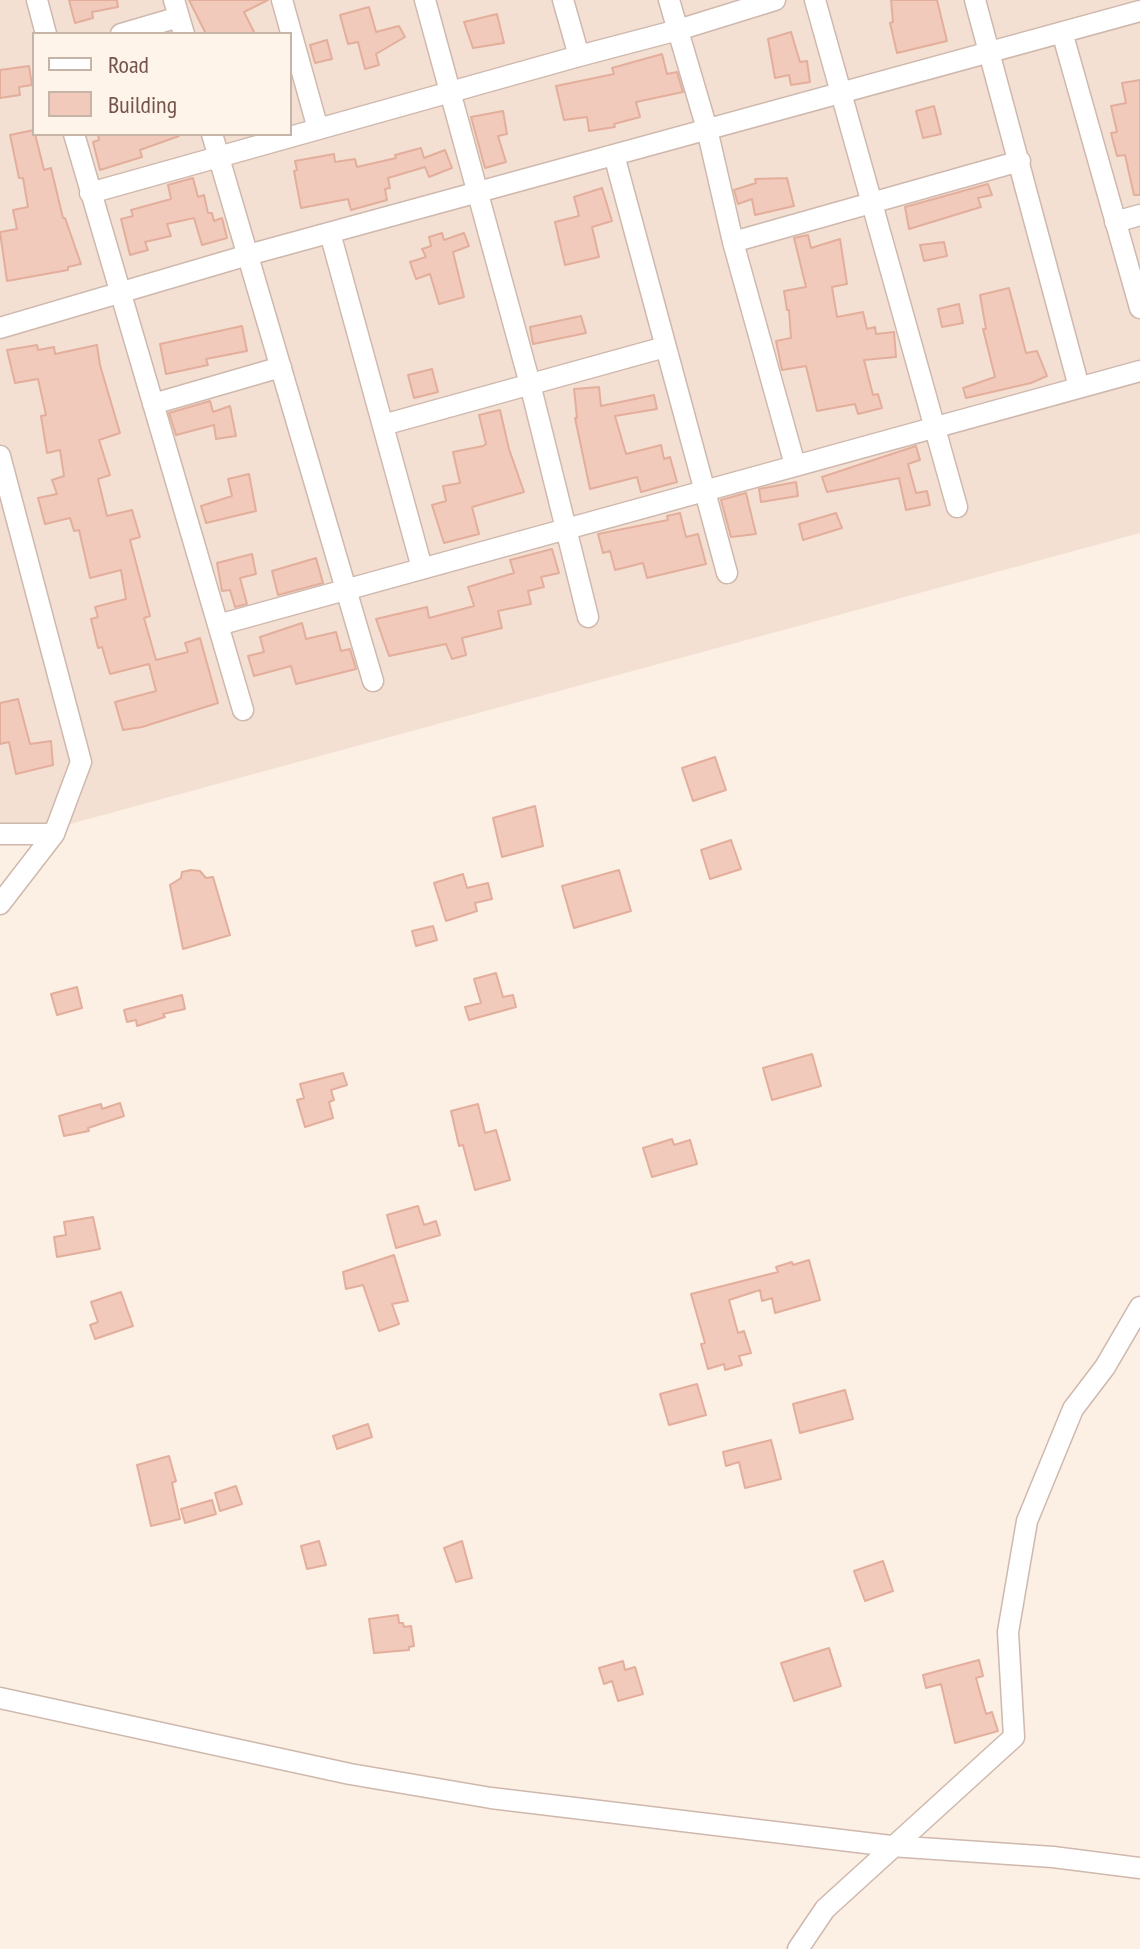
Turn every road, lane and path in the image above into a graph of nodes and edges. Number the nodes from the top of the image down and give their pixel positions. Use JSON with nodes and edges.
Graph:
{"nodes":[{"id":1,"x":37,"y":0,"type":"edge"},
{"id":2,"x":282,"y":0,"type":"edge"},
{"id":3,"x":425,"y":0,"type":"edge"},
{"id":4,"x":563,"y":0,"type":"edge"},
{"id":5,"x":669,"y":0,"type":"edge"},
{"id":6,"x":775,"y":0,"type":"edge"},
{"id":7,"x":815,"y":0,"type":"edge"},
{"id":8,"x":975,"y":0,"type":"edge"},
{"id":9,"x":1140,"y":11,"type":"edge"},
{"id":10,"x":179,"y":17,"type":"edge"},
{"id":11,"x":678,"y":30,"type":"junction"},
{"id":12,"x":45,"y":32,"type":"edge"},
{"id":13,"x":128,"y":32,"type":"edge"},
{"id":14,"x":291,"y":32,"type":"edge"},
{"id":15,"x":1062,"y":32,"type":"junction"},
{"id":16,"x":292,"y":36,"type":"edge"},
{"id":17,"x":990,"y":52,"type":"junction"},
{"id":18,"x":579,"y":56,"type":"junction"},
{"id":19,"x":450,"y":92,"type":"junction"},
{"id":20,"x":842,"y":93,"type":"junction"},
{"id":21,"x":318,"y":129,"type":"junction"},
{"id":22,"x":707,"y":129,"type":"junction"},
{"id":23,"x":75,"y":136,"type":"edge"},
{"id":24,"x":213,"y":136,"type":"edge"},
{"id":25,"x":614,"y":155,"type":"junction"},
{"id":26,"x":219,"y":156,"type":"junction"},
{"id":27,"x":1020,"y":161,"type":"junction"},
{"id":28,"x":478,"y":192,"type":"junction"},
{"id":29,"x":90,"y":193,"type":"junction"},
{"id":30,"x":871,"y":204,"type":"junction"},
{"id":31,"x":1140,"y":215,"type":"edge"},
{"id":32,"x":1115,"y":222,"type":"junction"},
{"id":33,"x":330,"y":233,"type":"junction"},
{"id":34,"x":733,"y":242,"type":"junction"},
{"id":35,"x":248,"y":255,"type":"junction"},
{"id":36,"x":120,"y":292,"type":"junction"},
{"id":37,"x":1140,"y":308,"type":"edge"},
{"id":38,"x":0,"y":328,"type":"edge"},
{"id":39,"x":665,"y":347,"type":"junction"},
{"id":40,"x":281,"y":367,"type":"junction"},
{"id":41,"x":1140,"y":371,"type":"edge"},
{"id":42,"x":530,"y":384,"type":"junction"},
{"id":43,"x":1079,"y":387,"type":"junction"},
{"id":44,"x":153,"y":404,"type":"junction"},
{"id":45,"x":383,"y":425,"type":"junction"},
{"id":46,"x":935,"y":428,"type":"junction"},
{"id":47,"x":0,"y":456,"type":"edge"},
{"id":48,"x":795,"y":465,"type":"junction"},
{"id":49,"x":703,"y":491,"type":"junction"},
{"id":50,"x":957,"y":507,"type":"dead end"},
{"id":51,"x":564,"y":529,"type":"junction"},
{"id":52,"x":422,"y":568,"type":"junction"},
{"id":53,"x":727,"y":573,"type":"dead end"},
{"id":54,"x":346,"y":589,"type":"junction"},
{"id":55,"x":588,"y":617,"type":"dead end"},
{"id":56,"x":218,"y":625,"type":"junction"},
{"id":57,"x":373,"y":681,"type":"dead end"},
{"id":58,"x":243,"y":710,"type":"dead end"},
{"id":59,"x":0,"y":834,"type":"edge"},
{"id":60,"x":54,"y":834,"type":"junction"},
{"id":61,"x":0,"y":904,"type":"edge"},
{"id":62,"x":1140,"y":1307,"type":"edge"},
{"id":63,"x":0,"y":1698,"type":"edge"},
{"id":64,"x":891,"y":1846,"type":"junction"},
{"id":65,"x":1140,"y":1868,"type":"edge"},
{"id":66,"x":798,"y":1949,"type":"edge"}],
"edges":[{"from":1,"to":12,"type":"street"},
{"from":2,"to":14,"type":"street"},
{"from":3,"to":19,"type":"street"},
{"from":4,"to":18,"type":"street"},
{"from":5,"to":11,"type":"street"},
{"from":6,"to":11,"type":"street"},
{"from":7,"to":20,"type":"street"},
{"from":8,"to":17,"type":"street"},
{"from":9,"to":15,"type":"street"},
{"from":10,"to":13,"type":"street"},
{"from":11,"to":18,"type":"street"},
{"from":11,"to":22,"type":"street"},
{"from":15,"to":17,"type":"street"},
{"from":15,"to":32,"type":"street"},
{"from":16,"to":21,"type":"street"},
{"from":17,"to":20,"type":"street"},
{"from":17,"to":27,"type":"street"},
{"from":18,"to":19,"type":"street"},
{"from":19,"to":21,"type":"street"},
{"from":19,"to":28,"type":"street"},
{"from":20,"to":22,"type":"street"},
{"from":20,"to":30,"type":"street"},
{"from":21,"to":26,"type":"street"},
{"from":22,"to":25,"type":"street"},
{"from":22,"to":34,"type":"street"},
{"from":23,"to":29,"type":"street"},
{"from":24,"to":26,"type":"street"},
{"from":25,"to":28,"type":"street"},
{"from":25,"to":39,"type":"street"},
{"from":26,"to":29,"type":"street"},
{"from":26,"to":35,"type":"street"},
{"from":27,"to":30,"type":"street"},
{"from":27,"to":43,"type":"street"},
{"from":28,"to":33,"type":"street"},
{"from":28,"to":42,"type":"street"},
{"from":29,"to":36,"type":"street"},
{"from":30,"to":34,"type":"street"},
{"from":30,"to":46,"type":"street"},
{"from":31,"to":32,"type":"street"},
{"from":32,"to":37,"type":"street"},
{"from":33,"to":35,"type":"street"},
{"from":33,"to":45,"type":"street"},
{"from":34,"to":48,"type":"street"},
{"from":35,"to":36,"type":"street"},
{"from":35,"to":40,"type":"street"},
{"from":36,"to":38,"type":"street"},
{"from":36,"to":44,"type":"street"},
{"from":39,"to":42,"type":"street"},
{"from":39,"to":49,"type":"street"},
{"from":40,"to":44,"type":"street"},
{"from":40,"to":54,"type":"street"},
{"from":41,"to":43,"type":"street"},
{"from":42,"to":45,"type":"street"},
{"from":42,"to":51,"type":"street"},
{"from":43,"to":46,"type":"street"},
{"from":44,"to":56,"type":"street"},
{"from":45,"to":52,"type":"street"},
{"from":46,"to":48,"type":"street"},
{"from":46,"to":50,"type":"street"},
{"from":47,"to":60,"type":"street"},
{"from":48,"to":49,"type":"street"},
{"from":49,"to":51,"type":"street"},
{"from":49,"to":53,"type":"street"},
{"from":51,"to":52,"type":"street"},
{"from":51,"to":55,"type":"street"},
{"from":52,"to":54,"type":"street"},
{"from":54,"to":56,"type":"street"},
{"from":54,"to":57,"type":"street"},
{"from":56,"to":58,"type":"street"},
{"from":59,"to":60,"type":"street"},
{"from":60,"to":61,"type":"street"},
{"from":62,"to":64,"type":"street"},
{"from":63,"to":64,"type":"street"},
{"from":64,"to":65,"type":"street"},
{"from":64,"to":66,"type":"street"}]}
